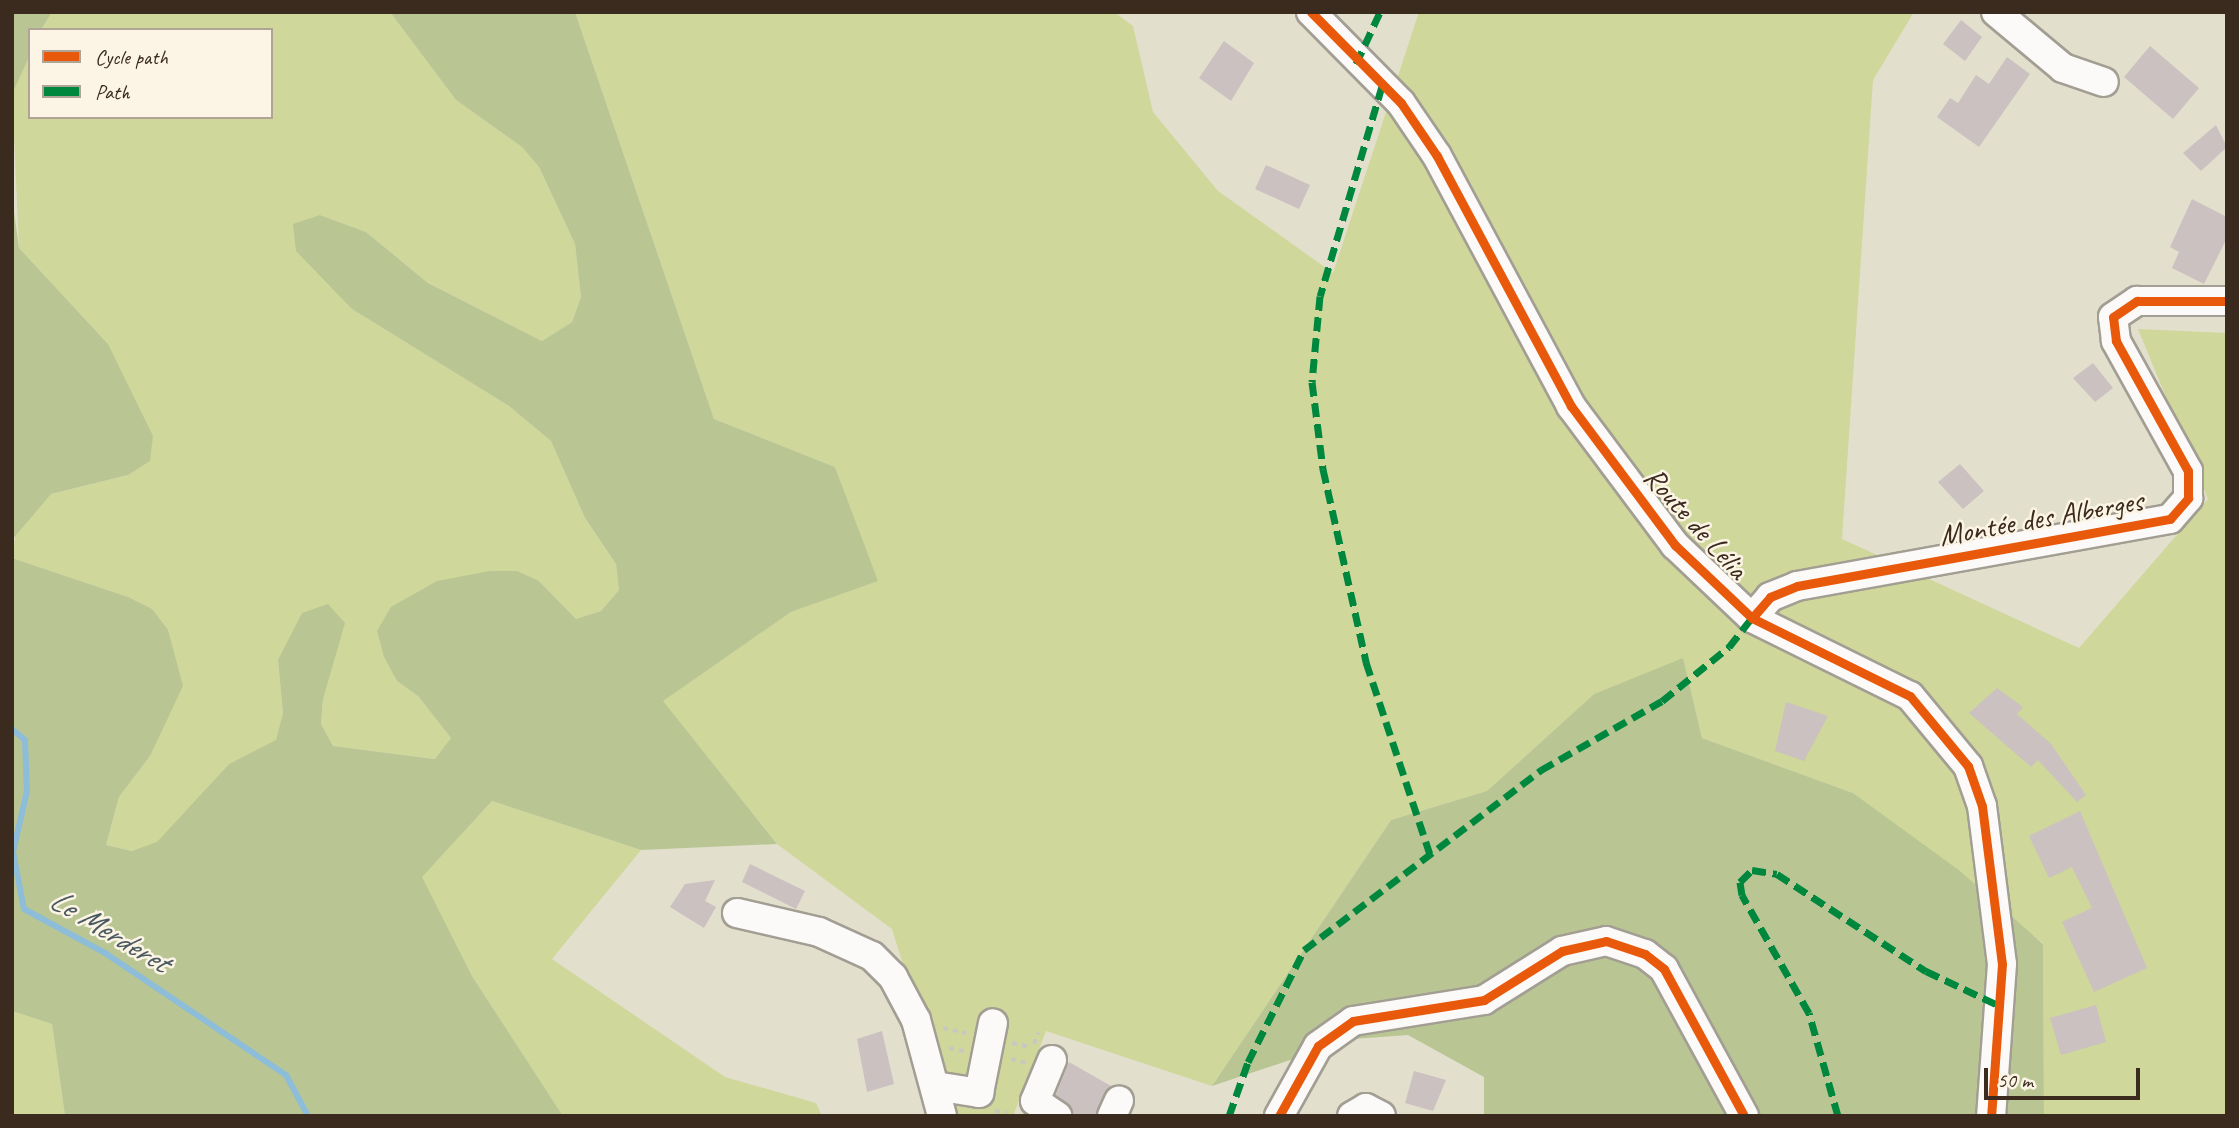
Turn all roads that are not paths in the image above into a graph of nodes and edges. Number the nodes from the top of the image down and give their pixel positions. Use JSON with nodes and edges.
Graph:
{"nodes":[{"id":1,"x":1311,"y":12,"type":"edge"},
{"id":2,"x":1996,"y":12,"type":"edge"},
{"id":3,"x":2104,"y":82,"type":"dead end"},
{"id":4,"x":2227,"y":301,"type":"edge"},
{"id":5,"x":1752,"y":618,"type":"junction"},
{"id":6,"x":737,"y":913,"type":"dead end"},
{"id":7,"x":993,"y":1023,"type":"dead end"},
{"id":8,"x":1052,"y":1060,"type":"dead end"},
{"id":9,"x":935,"y":1086,"type":"junction"},
{"id":10,"x":942,"y":1116,"type":"edge"},
{"id":11,"x":1057,"y":1116,"type":"edge"},
{"id":12,"x":1279,"y":1116,"type":"edge"},
{"id":13,"x":1352,"y":1116,"type":"edge"},
{"id":14,"x":1381,"y":1116,"type":"edge"},
{"id":15,"x":1744,"y":1116,"type":"edge"},
{"id":16,"x":1991,"y":1116,"type":"edge"}],
"edges":[{"from":1,"to":5,"type":"street","name":"Route de Lélia"},
{"from":2,"to":3,"type":"street"},
{"from":4,"to":5,"type":"street","name":"Montée des Alberges"},
{"from":5,"to":16,"type":"street","name":"Route de Lélia"},
{"from":6,"to":9,"type":"street"},
{"from":7,"to":9,"type":"street"},
{"from":8,"to":11,"type":"street"},
{"from":9,"to":10,"type":"street"},
{"from":12,"to":15,"type":"street"},
{"from":13,"to":14,"type":"street"}]}
